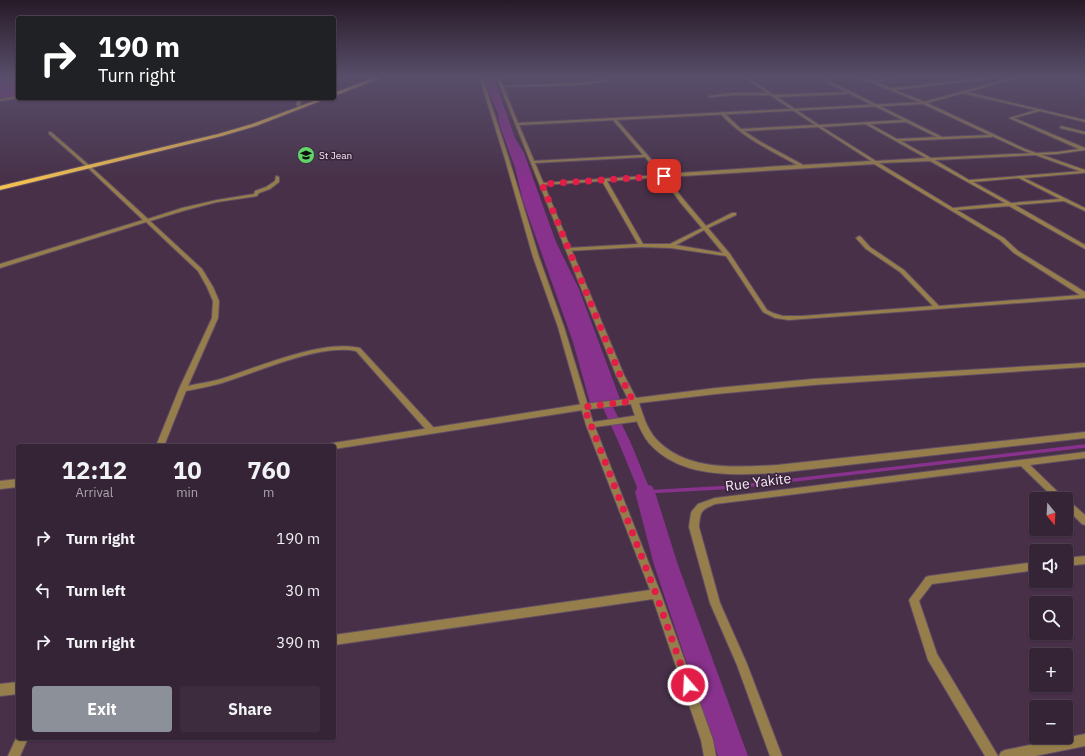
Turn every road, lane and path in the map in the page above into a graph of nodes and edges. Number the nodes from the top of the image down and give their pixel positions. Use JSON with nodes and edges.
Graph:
{"nodes":[{"id":1,"x":291,"y":111,"type":"edge"},
{"id":2,"x":491,"y":111,"type":"edge"},
{"id":3,"x":512,"y":111,"type":"edge"},
{"id":4,"x":754,"y":111,"type":"edge"},
{"id":5,"x":799,"y":111,"type":"edge"},
{"id":6,"x":885,"y":111,"type":"edge"},
{"id":7,"x":941,"y":111,"type":"edge"},
{"id":8,"x":1039,"y":111,"type":"edge"},
{"id":9,"x":1041,"y":111,"type":"edge"},
{"id":10,"x":722,"y":113,"type":"junction"},
{"id":11,"x":614,"y":119,"type":"junction"},
{"id":12,"x":906,"y":121,"type":"junction"},
{"id":13,"x":1085,"y":121,"type":"edge"},
{"id":14,"x":518,"y":124,"type":"junction"},
{"id":15,"x":868,"y":124,"type":"junction"},
{"id":16,"x":821,"y":126,"type":"junction"},
{"id":17,"x":1061,"y":127,"type":"dead end"},
{"id":18,"x":740,"y":130,"type":"junction"},
{"id":19,"x":50,"y":133,"type":"dead end"},
{"id":20,"x":1085,"y":133,"type":"edge"},
{"id":21,"x":991,"y":136,"type":"junction"},
{"id":22,"x":941,"y":138,"type":"junction"},
{"id":23,"x":897,"y":140,"type":"junction"},
{"id":24,"x":1085,"y":150,"type":"edge"},
{"id":25,"x":1033,"y":154,"type":"junction"},
{"id":26,"x":646,"y":156,"type":"junction"},
{"id":27,"x":933,"y":160,"type":"junction"},
{"id":28,"x":533,"y":162,"type":"junction"},
{"id":29,"x":878,"y":163,"type":"junction"},
{"id":30,"x":802,"y":166,"type":"junction"},
{"id":31,"x":89,"y":167,"type":"junction"},
{"id":32,"x":1084,"y":172,"type":"edge"},
{"id":33,"x":664,"y":176,"type":"junction"},
{"id":34,"x":277,"y":177,"type":"dead end"},
{"id":35,"x":1020,"y":178,"type":"junction"},
{"id":36,"x":604,"y":180,"type":"junction"},
{"id":37,"x":969,"y":181,"type":"junction"},
{"id":38,"x":542,"y":184,"type":"junction"},
{"id":39,"x":0,"y":188,"type":"edge"},
{"id":40,"x":1065,"y":200,"type":"junction"},
{"id":41,"x":1012,"y":205,"type":"junction"},
{"id":42,"x":952,"y":209,"type":"junction"},
{"id":43,"x":1085,"y":210,"type":"edge"},
{"id":44,"x":734,"y":214,"type":"dead end"},
{"id":45,"x":146,"y":220,"type":"junction"},
{"id":46,"x":706,"y":229,"type":"junction"},
{"id":47,"x":859,"y":238,"type":"dead end"},
{"id":48,"x":641,"y":245,"type":"junction"},
{"id":49,"x":671,"y":246,"type":"junction"},
{"id":50,"x":1085,"y":247,"type":"edge"},
{"id":51,"x":568,"y":250,"type":"junction"},
{"id":52,"x":728,"y":255,"type":"junction"},
{"id":53,"x":0,"y":266,"type":"edge"},
{"id":54,"x":1085,"y":295,"type":"edge"},
{"id":55,"x":937,"y":307,"type":"junction"},
{"id":56,"x":1085,"y":365,"type":"edge"},
{"id":57,"x":183,"y":389,"type":"junction"},
{"id":58,"x":633,"y":401,"type":"junction"},
{"id":59,"x":584,"y":407,"type":"junction"},
{"id":60,"x":640,"y":418,"type":"junction"},
{"id":61,"x":590,"y":425,"type":"junction"},
{"id":62,"x":431,"y":430,"type":"junction"},
{"id":63,"x":1085,"y":435,"type":"edge"},
{"id":64,"x":161,"y":444,"type":"edge"},
{"id":65,"x":336,"y":446,"type":"edge"},
{"id":66,"x":1085,"y":455,"type":"edge"},
{"id":67,"x":1023,"y":463,"type":"junction"},
{"id":68,"x":16,"y":483,"type":"edge"},
{"id":69,"x":0,"y":485,"type":"edge"},
{"id":70,"x":1054,"y":492,"type":"edge"},
{"id":71,"x":1073,"y":510,"type":"edge"},
{"id":72,"x":1085,"y":521,"type":"edge"},
{"id":73,"x":1085,"y":560,"type":"edge"},
{"id":74,"x":1073,"y":561,"type":"edge"},
{"id":75,"x":1029,"y":567,"type":"edge"},
{"id":76,"x":656,"y":594,"type":"junction"},
{"id":77,"x":336,"y":640,"type":"edge"},
{"id":78,"x":16,"y":688,"type":"edge"},
{"id":79,"x":0,"y":690,"type":"edge"},
{"id":80,"x":21,"y":740,"type":"edge"},
{"id":81,"x":1085,"y":740,"type":"edge"},
{"id":82,"x":14,"y":756,"type":"edge"},
{"id":83,"x":710,"y":756,"type":"edge"},
{"id":84,"x":776,"y":756,"type":"edge"},
{"id":85,"x":992,"y":756,"type":"edge"},
{"id":86,"x":1005,"y":756,"type":"edge"}],
"edges":[{"from":1,"to":31,"type":"main road"},
{"from":2,"to":59,"type":"street"},
{"from":3,"to":14,"type":"street"},
{"from":4,"to":10,"type":"street"},
{"from":5,"to":16,"type":"street"},
{"from":6,"to":12,"type":"street"},
{"from":7,"to":21,"type":"street"},
{"from":8,"to":24,"type":"street"},
{"from":9,"to":13,"type":"street"},
{"from":10,"to":11,"type":"street"},
{"from":10,"to":18,"type":"street"},
{"from":11,"to":14,"type":"street"},
{"from":11,"to":26,"type":"street"},
{"from":12,"to":15,"type":"street"},
{"from":12,"to":22,"type":"street"},
{"from":14,"to":28,"type":"street"},
{"from":15,"to":16,"type":"street"},
{"from":15,"to":23,"type":"street"},
{"from":16,"to":18,"type":"street"},
{"from":16,"to":29,"type":"street"},
{"from":17,"to":20,"type":"street"},
{"from":18,"to":30,"type":"street"},
{"from":19,"to":31,"type":"street"},
{"from":21,"to":22,"type":"street"},
{"from":21,"to":25,"type":"street"},
{"from":22,"to":23,"type":"street"},
{"from":23,"to":27,"type":"street"},
{"from":24,"to":25,"type":"street"},
{"from":25,"to":27,"type":"street"},
{"from":25,"to":32,"type":"street"},
{"from":26,"to":28,"type":"street"},
{"from":26,"to":33,"type":"street"},
{"from":27,"to":29,"type":"street"},
{"from":27,"to":37,"type":"street"},
{"from":28,"to":38,"type":"street"},
{"from":29,"to":30,"type":"street"},
{"from":29,"to":42,"type":"street"},
{"from":30,"to":33,"type":"street"},
{"from":31,"to":39,"type":"main road"},
{"from":31,"to":45,"type":"street"},
{"from":32,"to":35,"type":"street"},
{"from":33,"to":36,"type":"street"},
{"from":33,"to":46,"type":"street"},
{"from":34,"to":45,"type":"street"},
{"from":35,"to":37,"type":"street"},
{"from":35,"to":40,"type":"street"},
{"from":36,"to":38,"type":"street"},
{"from":36,"to":48,"type":"street"},
{"from":37,"to":41,"type":"street"},
{"from":38,"to":51,"type":"street"},
{"from":40,"to":41,"type":"street"},
{"from":40,"to":43,"type":"street"},
{"from":41,"to":42,"type":"street"},
{"from":41,"to":50,"type":"street"},
{"from":42,"to":54,"type":"street"},
{"from":44,"to":46,"type":"street"},
{"from":45,"to":53,"type":"street"},
{"from":45,"to":57,"type":"street"},
{"from":46,"to":49,"type":"street"},
{"from":46,"to":52,"type":"street"},
{"from":47,"to":55,"type":"street"},
{"from":48,"to":49,"type":"street"},
{"from":48,"to":51,"type":"street"},
{"from":49,"to":52,"type":"street"},
{"from":51,"to":58,"type":"street"},
{"from":52,"to":55,"type":"street"},
{"from":54,"to":55,"type":"street"},
{"from":56,"to":58,"type":"street"},
{"from":57,"to":62,"type":"street"},
{"from":57,"to":64,"type":"street"},
{"from":58,"to":59,"type":"street"},
{"from":58,"to":60,"type":"street"},
{"from":59,"to":61,"type":"street"},
{"from":59,"to":62,"type":"street"},
{"from":60,"to":61,"type":"street"},
{"from":60,"to":63,"type":"street"},
{"from":61,"to":76,"type":"street"},
{"from":62,"to":65,"type":"street"},
{"from":66,"to":67,"type":"street","name":"Rue Yakite"},
{"from":67,"to":70,"type":"street"},
{"from":67,"to":84,"type":"street","name":"Rue Yakite"},
{"from":68,"to":69,"type":"street"},
{"from":71,"to":72,"type":"street"},
{"from":73,"to":74,"type":"street"},
{"from":75,"to":85,"type":"street"},
{"from":76,"to":77,"type":"street"},
{"from":76,"to":83,"type":"street"},
{"from":78,"to":79,"type":"street"},
{"from":80,"to":82,"type":"street"},
{"from":81,"to":86,"type":"street"}]}
